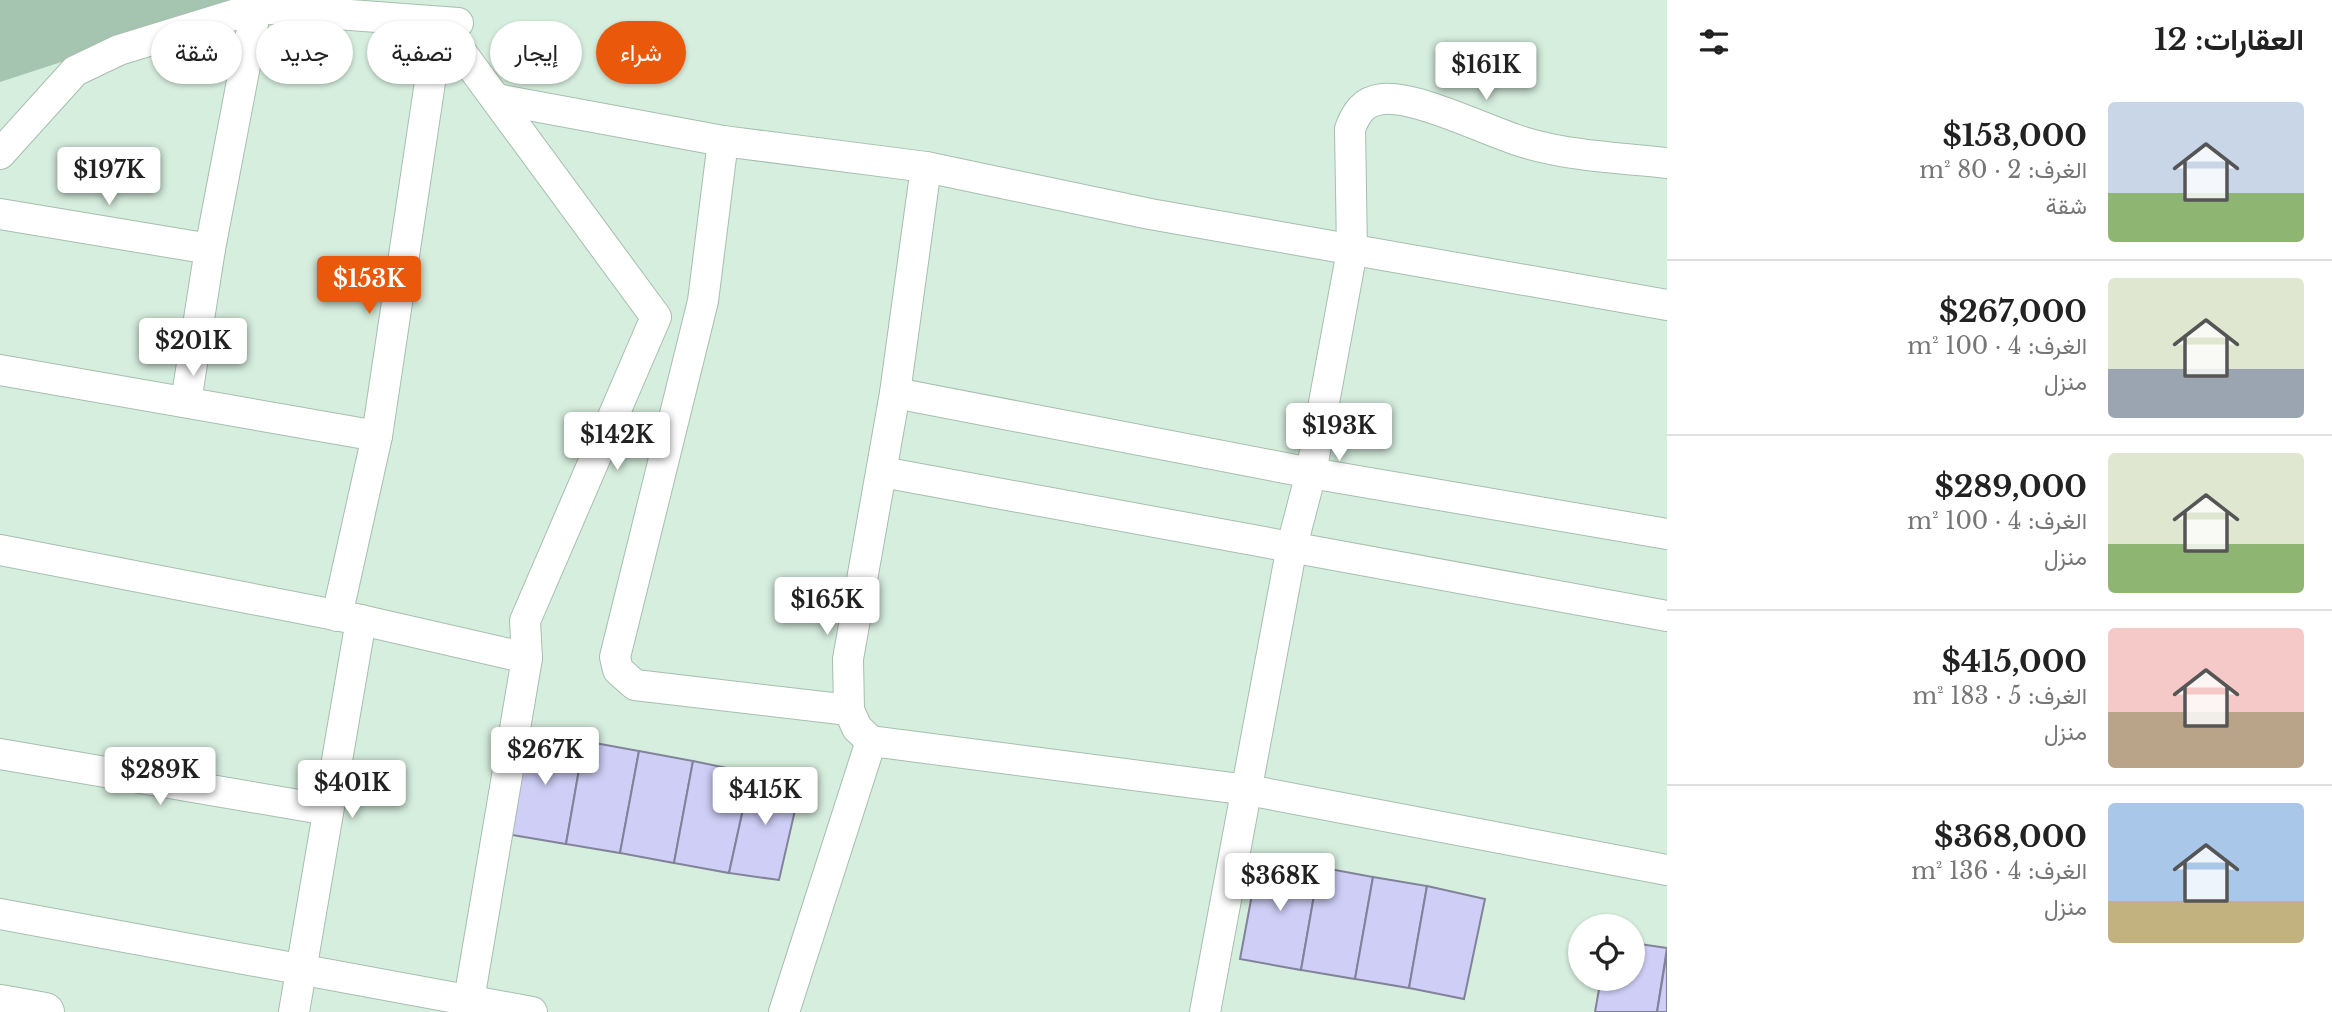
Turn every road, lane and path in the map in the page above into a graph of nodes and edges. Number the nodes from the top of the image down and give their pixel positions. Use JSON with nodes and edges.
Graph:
{"nodes":[{"id":1,"x":256,"y":8,"type":"junction"},
{"id":2,"x":424,"y":21,"type":"edge"},
{"id":3,"x":476,"y":66,"type":"edge"},
{"id":4,"x":439,"y":84,"type":"edge"},
{"id":5,"x":496,"y":99,"type":"junction"},
{"id":6,"x":723,"y":141,"type":"junction"},
{"id":7,"x":0,"y":154,"type":"edge"},
{"id":8,"x":1667,"y":163,"type":"edge"},
{"id":9,"x":926,"y":167,"type":"junction"},
{"id":10,"x":0,"y":214,"type":"edge"},
{"id":11,"x":210,"y":249,"type":"junction"},
{"id":12,"x":1352,"y":251,"type":"junction"},
{"id":13,"x":1667,"y":304,"type":"edge"},
{"id":14,"x":0,"y":370,"type":"edge"},
{"id":15,"x":895,"y":393,"type":"junction"},
{"id":16,"x":186,"y":402,"type":"junction"},
{"id":17,"x":377,"y":436,"type":"junction"},
{"id":18,"x":882,"y":472,"type":"junction"},
{"id":19,"x":1311,"y":473,"type":"junction"},
{"id":20,"x":1667,"y":534,"type":"edge"},
{"id":21,"x":1292,"y":546,"type":"junction"},
{"id":22,"x":0,"y":550,"type":"edge"},
{"id":23,"x":1667,"y":616,"type":"edge"},
{"id":24,"x":349,"y":618,"type":"junction"},
{"id":25,"x":527,"y":658,"type":"junction"},
{"id":26,"x":849,"y":710,"type":"junction"},
{"id":27,"x":871,"y":741,"type":"junction"},
{"id":28,"x":0,"y":754,"type":"edge"},
{"id":29,"x":1248,"y":790,"type":"junction"},
{"id":30,"x":328,"y":810,"type":"junction"},
{"id":31,"x":1667,"y":870,"type":"edge"},
{"id":32,"x":0,"y":914,"type":"edge"},
{"id":33,"x":301,"y":967,"type":"junction"},
{"id":34,"x":469,"y":1000,"type":"junction"},
{"id":35,"x":0,"y":1004,"type":"edge"},
{"id":36,"x":45,"y":1012,"type":"edge"},
{"id":37,"x":294,"y":1012,"type":"edge"},
{"id":38,"x":532,"y":1012,"type":"edge"},
{"id":39,"x":785,"y":1012,"type":"edge"},
{"id":40,"x":1205,"y":1012,"type":"edge"}],
"edges":[{"from":1,"to":2,"type":"street"},
{"from":1,"to":7,"type":"street"},
{"from":1,"to":11,"type":"street"},
{"from":3,"to":5,"type":"street"},
{"from":4,"to":17,"type":"street"},
{"from":5,"to":6,"type":"street"},
{"from":5,"to":25,"type":"street"},
{"from":6,"to":9,"type":"street"},
{"from":6,"to":26,"type":"street"},
{"from":8,"to":12,"type":"street"},
{"from":9,"to":12,"type":"street"},
{"from":9,"to":15,"type":"street"},
{"from":10,"to":11,"type":"street"},
{"from":11,"to":16,"type":"street"},
{"from":12,"to":13,"type":"street"},
{"from":12,"to":19,"type":"street"},
{"from":14,"to":16,"type":"street"},
{"from":15,"to":18,"type":"street"},
{"from":15,"to":19,"type":"street"},
{"from":16,"to":17,"type":"street"},
{"from":17,"to":24,"type":"street"},
{"from":18,"to":21,"type":"street"},
{"from":18,"to":26,"type":"street"},
{"from":19,"to":20,"type":"street"},
{"from":19,"to":21,"type":"street"},
{"from":21,"to":23,"type":"street"},
{"from":21,"to":29,"type":"street"},
{"from":22,"to":24,"type":"street"},
{"from":24,"to":25,"type":"street"},
{"from":24,"to":30,"type":"street"},
{"from":25,"to":34,"type":"street"},
{"from":26,"to":27,"type":"street"},
{"from":27,"to":29,"type":"street"},
{"from":27,"to":39,"type":"street"},
{"from":28,"to":30,"type":"street"},
{"from":29,"to":31,"type":"street"},
{"from":29,"to":40,"type":"street"},
{"from":30,"to":33,"type":"street"},
{"from":32,"to":33,"type":"street"},
{"from":33,"to":34,"type":"street"},
{"from":33,"to":37,"type":"street"},
{"from":34,"to":38,"type":"street"},
{"from":35,"to":36,"type":"highway"}]}
